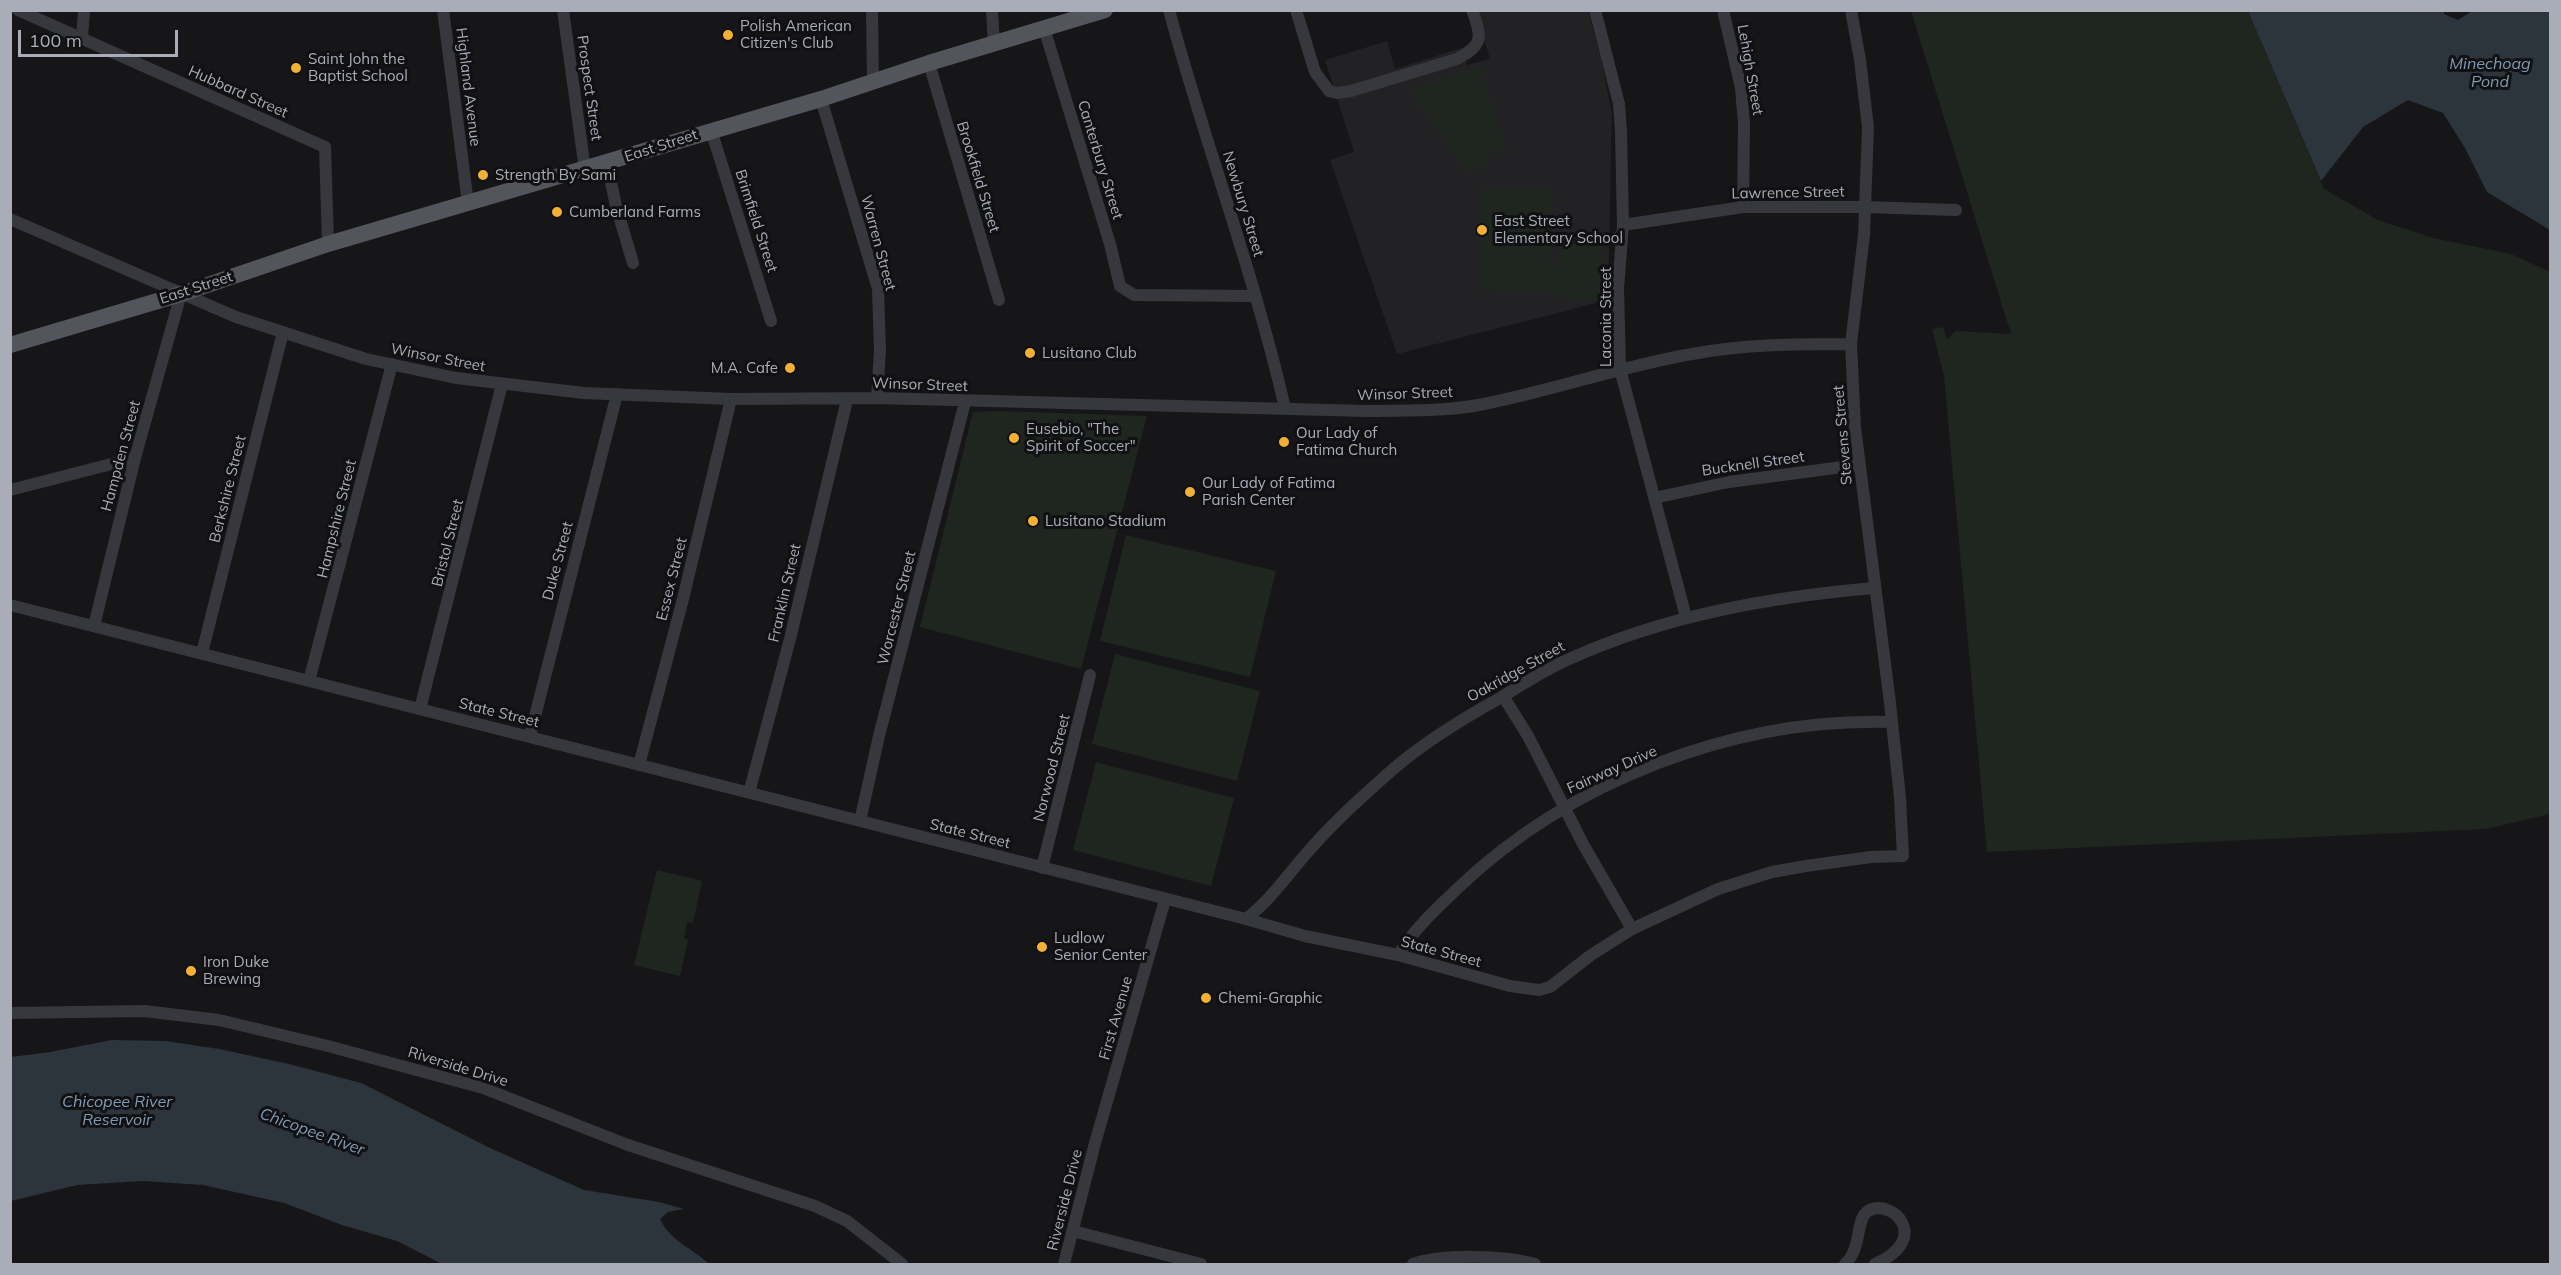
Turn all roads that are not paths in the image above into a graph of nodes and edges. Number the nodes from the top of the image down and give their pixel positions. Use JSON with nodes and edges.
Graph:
{"nodes":[{"id":1,"x":18,"y":10,"type":"edge"},
{"id":2,"x":84,"y":10,"type":"edge"},
{"id":3,"x":443,"y":10,"type":"edge"},
{"id":4,"x":563,"y":10,"type":"edge"},
{"id":5,"x":872,"y":10,"type":"edge"},
{"id":6,"x":992,"y":10,"type":"edge"},
{"id":7,"x":1105,"y":10,"type":"edge"},
{"id":8,"x":1169,"y":10,"type":"edge"},
{"id":9,"x":1296,"y":10,"type":"edge"},
{"id":10,"x":1472,"y":10,"type":"edge"},
{"id":11,"x":1595,"y":10,"type":"edge"},
{"id":12,"x":1723,"y":10,"type":"edge"},
{"id":13,"x":1851,"y":10,"type":"edge"},
{"id":14,"x":1044,"y":28,"type":"junction"},
{"id":15,"x":82,"y":38,"type":"junction"},
{"id":16,"x":994,"y":44,"type":"junction"},
{"id":17,"x":928,"y":63,"type":"junction"},
{"id":18,"x":873,"y":81,"type":"junction"},
{"id":19,"x":821,"y":99,"type":"junction"},
{"id":20,"x":711,"y":130,"type":"junction"},
{"id":21,"x":607,"y":163,"type":"junction"},
{"id":22,"x":585,"y":170,"type":"junction"},
{"id":23,"x":468,"y":203,"type":"junction"},
{"id":24,"x":1743,"y":207,"type":"junction"},
{"id":25,"x":1864,"y":207,"type":"junction"},
{"id":26,"x":1956,"y":210,"type":"dead end"},
{"id":27,"x":10,"y":219,"type":"edge"},
{"id":28,"x":1623,"y":225,"type":"junction"},
{"id":29,"x":328,"y":244,"type":"junction"},
{"id":30,"x":633,"y":263,"type":"dead end"},
{"id":31,"x":181,"y":294,"type":"junction"},
{"id":32,"x":1255,"y":296,"type":"junction"},
{"id":33,"x":999,"y":300,"type":"dead end"},
{"id":34,"x":771,"y":321,"type":"dead end"},
{"id":35,"x":283,"y":332,"type":"junction"},
{"id":36,"x":1851,"y":344,"type":"junction"},
{"id":37,"x":10,"y":345,"type":"edge"},
{"id":38,"x":392,"y":364,"type":"junction"},
{"id":39,"x":1620,"y":369,"type":"junction"},
{"id":40,"x":502,"y":384,"type":"junction"},
{"id":41,"x":617,"y":394,"type":"junction"},
{"id":42,"x":877,"y":398,"type":"junction"},
{"id":43,"x":731,"y":399,"type":"junction"},
{"id":44,"x":847,"y":400,"type":"junction"},
{"id":45,"x":965,"y":402,"type":"junction"},
{"id":46,"x":1285,"y":408,"type":"junction"},
{"id":47,"x":135,"y":458,"type":"junction"},
{"id":48,"x":1858,"y":465,"type":"junction"},
{"id":49,"x":10,"y":490,"type":"edge"},
{"id":50,"x":1654,"y":498,"type":"junction"},
{"id":51,"x":1874,"y":588,"type":"junction"},
{"id":52,"x":10,"y":605,"type":"edge"},
{"id":53,"x":1686,"y":617,"type":"junction"},
{"id":54,"x":94,"y":626,"type":"junction"},
{"id":55,"x":202,"y":653,"type":"junction"},
{"id":56,"x":1090,"y":675,"type":"dead end"},
{"id":57,"x":309,"y":681,"type":"junction"},
{"id":58,"x":1503,"y":696,"type":"junction"},
{"id":59,"x":420,"y":709,"type":"junction"},
{"id":60,"x":1892,"y":722,"type":"junction"},
{"id":61,"x":530,"y":736,"type":"junction"},
{"id":62,"x":639,"y":765,"type":"junction"},
{"id":63,"x":749,"y":793,"type":"junction"},
{"id":64,"x":1564,"y":807,"type":"junction"},
{"id":65,"x":860,"y":821,"type":"junction"},
{"id":66,"x":1903,"y":856,"type":"joint"},
{"id":67,"x":1042,"y":868,"type":"junction"},
{"id":68,"x":1165,"y":900,"type":"junction"},
{"id":69,"x":1246,"y":919,"type":"junction"},
{"id":70,"x":1632,"y":929,"type":"junction"},
{"id":71,"x":1398,"y":955,"type":"junction"},
{"id":72,"x":10,"y":1013,"type":"edge"},
{"id":73,"x":1095,"y":1143,"type":"joint"},
{"id":74,"x":1073,"y":1231,"type":"junction"},
{"id":75,"x":902,"y":1264,"type":"edge"},
{"id":76,"x":1064,"y":1264,"type":"edge"},
{"id":77,"x":1201,"y":1264,"type":"edge"},
{"id":78,"x":1413,"y":1264,"type":"edge"},
{"id":79,"x":1534,"y":1264,"type":"edge"},
{"id":80,"x":1845,"y":1264,"type":"edge"},
{"id":81,"x":1875,"y":1264,"type":"edge"}],
"edges":[{"from":1,"to":15,"type":"street","name":"Hubbard Street"},
{"from":2,"to":15,"type":"street"},
{"from":3,"to":23,"type":"street","name":"Highland Avenue"},
{"from":4,"to":22,"type":"street","name":"Prospect Street"},
{"from":5,"to":18,"type":"street"},
{"from":6,"to":16,"type":"street"},
{"from":7,"to":14,"type":"main road","name":"East Street"},
{"from":8,"to":32,"type":"street","name":"Newbury Street"},
{"from":9,"to":10,"type":"street"},
{"from":11,"to":28,"type":"street","name":"Laconia Street"},
{"from":12,"to":24,"type":"street","name":"Lehigh Street"},
{"from":13,"to":25,"type":"street","name":"Stevens Street"},
{"from":14,"to":16,"type":"main road","name":"East Street"},
{"from":14,"to":32,"type":"street","name":"Canterbury Street"},
{"from":15,"to":29,"type":"street","name":"Hubbard Street"},
{"from":16,"to":17,"type":"main road","name":"East Street"},
{"from":17,"to":18,"type":"main road","name":"East Street"},
{"from":17,"to":33,"type":"street","name":"Brookfield Street"},
{"from":18,"to":19,"type":"main road","name":"East Street"},
{"from":19,"to":20,"type":"main road","name":"East Street"},
{"from":19,"to":42,"type":"street","name":"Warren Street"},
{"from":20,"to":21,"type":"main road","name":"East Street"},
{"from":20,"to":34,"type":"street","name":"Brimfield Street"},
{"from":21,"to":22,"type":"main road","name":"East Street"},
{"from":21,"to":30,"type":"street"},
{"from":22,"to":23,"type":"main road","name":"East Street"},
{"from":23,"to":29,"type":"main road","name":"East Street"},
{"from":24,"to":25,"type":"street","name":"Lawrence Street"},
{"from":24,"to":28,"type":"street","name":"Lawrence Street"},
{"from":25,"to":26,"type":"street","name":"Lawrence Street"},
{"from":25,"to":36,"type":"street","name":"Stevens Street"},
{"from":27,"to":31,"type":"street","name":"Winsor Street"},
{"from":28,"to":39,"type":"street","name":"Laconia Street"},
{"from":29,"to":31,"type":"main road","name":"East Street"},
{"from":31,"to":35,"type":"street","name":"Winsor Street"},
{"from":31,"to":37,"type":"main road","name":"East Street"},
{"from":31,"to":47,"type":"street","name":"Hampden Street"},
{"from":32,"to":46,"type":"street","name":"Newbury Street"},
{"from":35,"to":38,"type":"street","name":"Winsor Street"},
{"from":35,"to":55,"type":"street","name":"Berkshire Street"},
{"from":36,"to":39,"type":"street","name":"Winsor Street"},
{"from":36,"to":48,"type":"street","name":"Stevens Street"},
{"from":38,"to":40,"type":"street","name":"Winsor Street"},
{"from":38,"to":57,"type":"street","name":"Hampshire Street"},
{"from":39,"to":46,"type":"street","name":"Winsor Street"},
{"from":39,"to":50,"type":"street","name":"Laconia Street"},
{"from":40,"to":41,"type":"street","name":"Winsor Street"},
{"from":40,"to":59,"type":"street","name":"Bristol Street"},
{"from":41,"to":43,"type":"street","name":"Winsor Street"},
{"from":41,"to":61,"type":"street","name":"Duke Street"},
{"from":42,"to":44,"type":"street","name":"Winsor Street"},
{"from":42,"to":45,"type":"street","name":"Winsor Street"},
{"from":43,"to":44,"type":"street","name":"Winsor Street"},
{"from":43,"to":62,"type":"street","name":"Essex Street"},
{"from":44,"to":63,"type":"street","name":"Franklin Street"},
{"from":45,"to":46,"type":"street","name":"Winsor Street"},
{"from":45,"to":65,"type":"street","name":"Worcester Street"},
{"from":47,"to":49,"type":"street"},
{"from":47,"to":54,"type":"street","name":"Hampden Street"},
{"from":48,"to":50,"type":"street","name":"Bucknell Street"},
{"from":48,"to":51,"type":"street","name":"Stevens Street"},
{"from":50,"to":53,"type":"street","name":"Laconia Street"},
{"from":51,"to":53,"type":"street","name":"Oakridge Street"},
{"from":51,"to":60,"type":"street","name":"Stevens Street"},
{"from":52,"to":54,"type":"street","name":"State Street"},
{"from":53,"to":58,"type":"street","name":"Oakridge Street"},
{"from":54,"to":55,"type":"street","name":"State Street"},
{"from":55,"to":57,"type":"street","name":"State Street"},
{"from":56,"to":67,"type":"street","name":"Norwood Street"},
{"from":57,"to":59,"type":"street","name":"State Street"},
{"from":58,"to":64,"type":"street"},
{"from":58,"to":69,"type":"street","name":"Oakridge Street"},
{"from":59,"to":61,"type":"street","name":"State Street"},
{"from":60,"to":64,"type":"street","name":"Fairway Drive"},
{"from":60,"to":66,"type":"street","name":"Stevens Street"},
{"from":61,"to":62,"type":"street","name":"State Street"},
{"from":62,"to":63,"type":"street","name":"State Street"},
{"from":63,"to":65,"type":"street","name":"State Street"},
{"from":64,"to":70,"type":"street"},
{"from":64,"to":71,"type":"street","name":"Fairway Drive"},
{"from":65,"to":67,"type":"street","name":"State Street"},
{"from":66,"to":70,"type":"street","name":"State Street"},
{"from":67,"to":68,"type":"street","name":"State Street"},
{"from":68,"to":69,"type":"street","name":"State Street"},
{"from":68,"to":73,"type":"street","name":"First Avenue"},
{"from":69,"to":71,"type":"street","name":"State Street"},
{"from":70,"to":71,"type":"street","name":"State Street"},
{"from":72,"to":75,"type":"street","name":"Riverside Drive"},
{"from":73,"to":74,"type":"street","name":"Riverside Drive"},
{"from":74,"to":76,"type":"street","name":"Riverside Drive"},
{"from":74,"to":77,"type":"street"},
{"from":78,"to":79,"type":"street"},
{"from":80,"to":81,"type":"street"}]}
